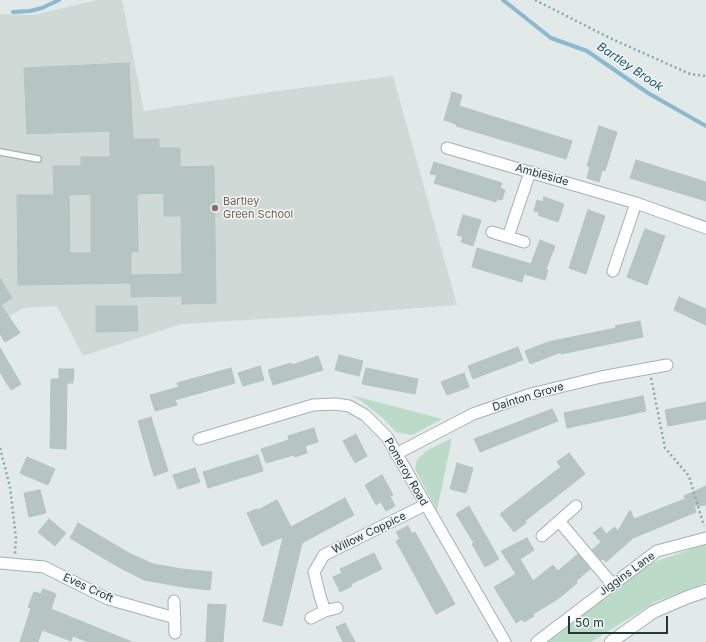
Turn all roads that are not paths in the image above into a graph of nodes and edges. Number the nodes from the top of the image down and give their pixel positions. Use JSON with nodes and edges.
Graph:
{"nodes":[{"id":1,"x":448,"y":148,"type":"dead end"},
{"id":2,"x":0,"y":152,"type":"edge"},
{"id":3,"x":38,"y":159,"type":"dead end"},
{"id":4,"x":530,"y":172,"type":"junction"},
{"id":5,"x":636,"y":203,"type":"junction"},
{"id":6,"x":706,"y":228,"type":"edge"},
{"id":7,"x":492,"y":232,"type":"dead end"},
{"id":8,"x":508,"y":237,"type":"junction"},
{"id":9,"x":524,"y":242,"type":"dead end"},
{"id":10,"x":613,"y":270,"type":"dead end"},
{"id":11,"x":667,"y":365,"type":"dead end"},
{"id":12,"x":199,"y":439,"type":"dead end"},
{"id":13,"x":396,"y":454,"type":"junction"},
{"id":14,"x":425,"y":505,"type":"junction"},
{"id":15,"x":576,"y":506,"type":"dead end"},
{"id":16,"x":559,"y":521,"type":"junction"},
{"id":17,"x":542,"y":536,"type":"dead end"},
{"id":18,"x":706,"y":538,"type":"edge"},
{"id":19,"x":0,"y":563,"type":"edge"},
{"id":20,"x":612,"y":584,"type":"junction"},
{"id":21,"x":706,"y":591,"type":"edge"},
{"id":22,"x":174,"y":601,"type":"dead end"},
{"id":23,"x":336,"y":608,"type":"dead end"},
{"id":24,"x":325,"y":611,"type":"junction"},
{"id":25,"x":175,"y":618,"type":"junction"},
{"id":26,"x":311,"y":618,"type":"dead end"},
{"id":27,"x":175,"y":633,"type":"dead end"},
{"id":28,"x":505,"y":642,"type":"edge"},
{"id":29,"x":537,"y":642,"type":"edge"},
{"id":30,"x":611,"y":642,"type":"edge"}],
"edges":[{"from":1,"to":4,"type":"street","name":"Ambleside"},
{"from":2,"to":3,"type":"lane"},
{"from":4,"to":5,"type":"street","name":"Ambleside"},
{"from":4,"to":8,"type":"street"},
{"from":5,"to":6,"type":"street","name":"Ambleside"},
{"from":5,"to":10,"type":"street"},
{"from":7,"to":8,"type":"street"},
{"from":8,"to":9,"type":"street"},
{"from":11,"to":13,"type":"street","name":"Dainton Grove"},
{"from":12,"to":13,"type":"street","name":"Pomeroy Road"},
{"from":13,"to":14,"type":"street","name":"Pomeroy Road"},
{"from":14,"to":24,"type":"street","name":"Willow Coppice"},
{"from":14,"to":28,"type":"street","name":"Pomeroy Road"},
{"from":15,"to":16,"type":"street"},
{"from":16,"to":17,"type":"street"},
{"from":16,"to":20,"type":"street"},
{"from":18,"to":20,"type":"street","name":"Jiggins Lane"},
{"from":19,"to":25,"type":"street","name":"Eves Croft"},
{"from":20,"to":29,"type":"street","name":"Jiggins Lane"},
{"from":21,"to":30,"type":"street"},
{"from":22,"to":25,"type":"street"},
{"from":23,"to":24,"type":"street"},
{"from":24,"to":26,"type":"street"},
{"from":25,"to":27,"type":"street"}]}
